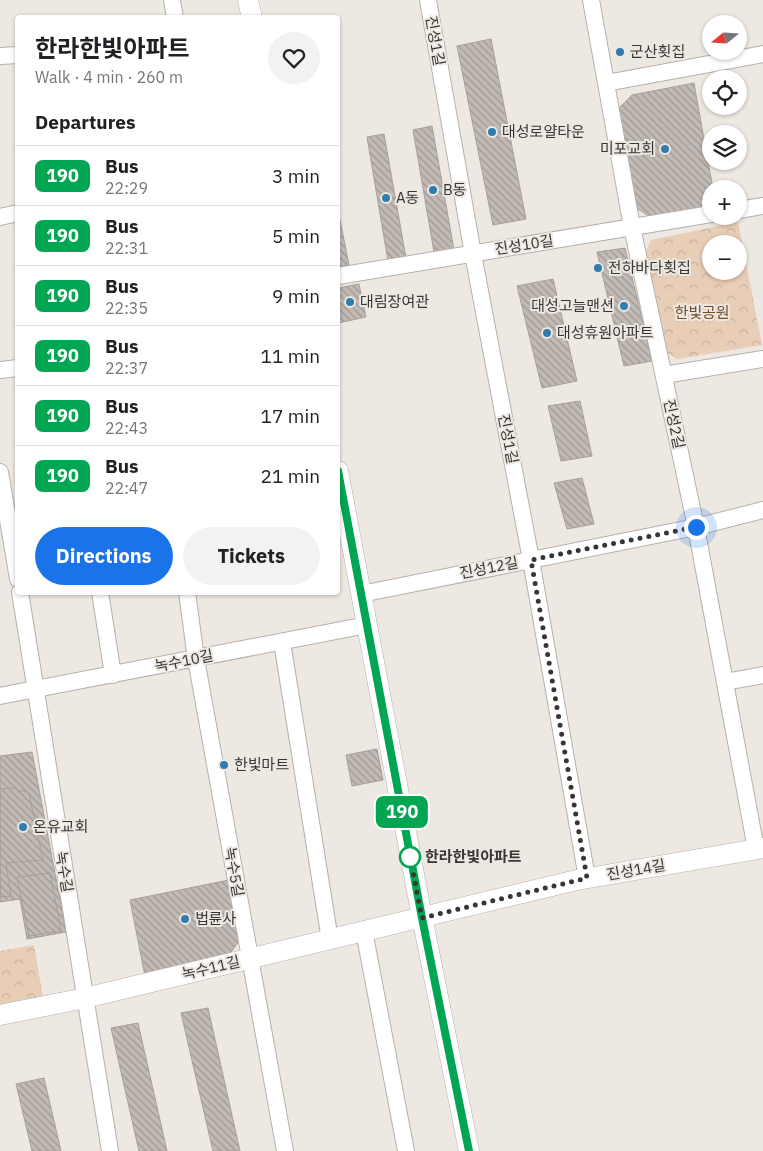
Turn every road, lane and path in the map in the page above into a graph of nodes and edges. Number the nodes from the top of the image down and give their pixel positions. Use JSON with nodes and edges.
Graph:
{"nodes":[{"id":1,"x":172,"y":0,"type":"edge"},
{"id":2,"x":248,"y":0,"type":"edge"},
{"id":3,"x":428,"y":0,"type":"edge"},
{"id":4,"x":591,"y":0,"type":"edge"},
{"id":5,"x":174,"y":15,"type":"edge"},
{"id":6,"x":251,"y":15,"type":"edge"},
{"id":7,"x":763,"y":54,"type":"edge"},
{"id":8,"x":15,"y":55,"type":"edge"},
{"id":9,"x":0,"y":56,"type":"edge"},
{"id":10,"x":606,"y":83,"type":"junction"},
{"id":11,"x":763,"y":206,"type":"edge"},
{"id":12,"x":747,"y":209,"type":"edge"},
{"id":13,"x":15,"y":214,"type":"edge"},
{"id":14,"x":702,"y":215,"type":"edge"},
{"id":15,"x":0,"y":217,"type":"edge"},
{"id":16,"x":632,"y":227,"type":"junction"},
{"id":17,"x":473,"y":254,"type":"junction"},
{"id":18,"x":340,"y":276,"type":"edge"},
{"id":19,"x":763,"y":359,"type":"edge"},
{"id":20,"x":15,"y":368,"type":"edge"},
{"id":21,"x":0,"y":370,"type":"edge"},
{"id":22,"x":664,"y":375,"type":"junction"},
{"id":23,"x":0,"y":472,"type":"edge"},
{"id":24,"x":340,"y":482,"type":"edge"},
{"id":25,"x":763,"y":510,"type":"edge"},
{"id":26,"x":696,"y":527,"type":"junction"},
{"id":27,"x":9,"y":537,"type":"edge"},
{"id":28,"x":531,"y":560,"type":"junction"},
{"id":29,"x":15,"y":565,"type":"edge"},
{"id":30,"x":361,"y":594,"type":"junction"},
{"id":31,"x":20,"y":595,"type":"edge"},
{"id":32,"x":100,"y":595,"type":"edge"},
{"id":33,"x":187,"y":595,"type":"edge"},
{"id":34,"x":367,"y":625,"type":"junction"},
{"id":35,"x":282,"y":642,"type":"junction"},
{"id":36,"x":196,"y":659,"type":"junction"},
{"id":37,"x":112,"y":675,"type":"junction"},
{"id":38,"x":763,"y":675,"type":"edge"},
{"id":39,"x":725,"y":682,"type":"junction"},
{"id":40,"x":35,"y":690,"type":"junction"},
{"id":41,"x":0,"y":696,"type":"edge"},
{"id":42,"x":760,"y":848,"type":"edge"},
{"id":43,"x":587,"y":878,"type":"junction"},
{"id":44,"x":422,"y":918,"type":"junction"},
{"id":45,"x":364,"y":932,"type":"junction"},
{"id":46,"x":330,"y":940,"type":"junction"},
{"id":47,"x":250,"y":959,"type":"junction"},
{"id":48,"x":85,"y":998,"type":"junction"},
{"id":49,"x":0,"y":1015,"type":"edge"},
{"id":50,"x":110,"y":1151,"type":"edge"},
{"id":51,"x":285,"y":1151,"type":"edge"},
{"id":52,"x":406,"y":1151,"type":"edge"},
{"id":53,"x":469,"y":1151,"type":"edge"}],
"edges":[{"from":1,"to":5,"type":"street"},
{"from":2,"to":6,"type":"street"},
{"from":3,"to":17,"type":"street","name":"진성1길"},
{"from":4,"to":10,"type":"street","name":"진성2길"},
{"from":7,"to":10,"type":"street"},
{"from":8,"to":9,"type":"street"},
{"from":10,"to":16,"type":"street","name":"진성2길"},
{"from":11,"to":12,"type":"street"},
{"from":13,"to":15,"type":"street"},
{"from":14,"to":16,"type":"street","name":"진성10길"},
{"from":16,"to":17,"type":"street","name":"진성10길"},
{"from":16,"to":22,"type":"street","name":"진성2길"},
{"from":17,"to":18,"type":"street","name":"진성10길"},
{"from":17,"to":28,"type":"street","name":"진성1길"},
{"from":19,"to":22,"type":"street"},
{"from":20,"to":21,"type":"street"},
{"from":22,"to":26,"type":"street","name":"진성2길"},
{"from":23,"to":27,"type":"street"},
{"from":24,"to":30,"type":"street"},
{"from":25,"to":26,"type":"street","name":"진성12길"},
{"from":26,"to":28,"type":"street","name":"진성12길"},
{"from":26,"to":39,"type":"street","name":"진성2길"},
{"from":27,"to":29,"type":"street"},
{"from":28,"to":30,"type":"street","name":"진성12길"},
{"from":28,"to":43,"type":"street","name":"진성1길"},
{"from":30,"to":34,"type":"street"},
{"from":31,"to":40,"type":"street","name":"녹수길"},
{"from":32,"to":37,"type":"street"},
{"from":33,"to":36,"type":"street","name":"녹수5길"},
{"from":34,"to":35,"type":"street","name":"녹수10길"},
{"from":34,"to":44,"type":"street"},
{"from":35,"to":36,"type":"street","name":"녹수10길"},
{"from":35,"to":46,"type":"street"},
{"from":36,"to":37,"type":"street","name":"녹수10길"},
{"from":36,"to":47,"type":"street","name":"녹수5길"},
{"from":37,"to":40,"type":"street","name":"녹수10길"},
{"from":38,"to":39,"type":"street"},
{"from":39,"to":42,"type":"street","name":"진성2길"},
{"from":40,"to":41,"type":"street","name":"녹수10길"},
{"from":40,"to":48,"type":"street","name":"녹수길"},
{"from":42,"to":43,"type":"street","name":"진성14길"},
{"from":43,"to":44,"type":"street","name":"진성14길"},
{"from":44,"to":45,"type":"street","name":"녹수11길"},
{"from":44,"to":53,"type":"street"},
{"from":45,"to":46,"type":"street","name":"녹수11길"},
{"from":45,"to":52,"type":"street"},
{"from":46,"to":47,"type":"street","name":"녹수11길"},
{"from":47,"to":48,"type":"street","name":"녹수11길"},
{"from":47,"to":51,"type":"street","name":"녹수5길"},
{"from":48,"to":49,"type":"street","name":"녹수11길"},
{"from":48,"to":50,"type":"street","name":"녹수길"}]}
